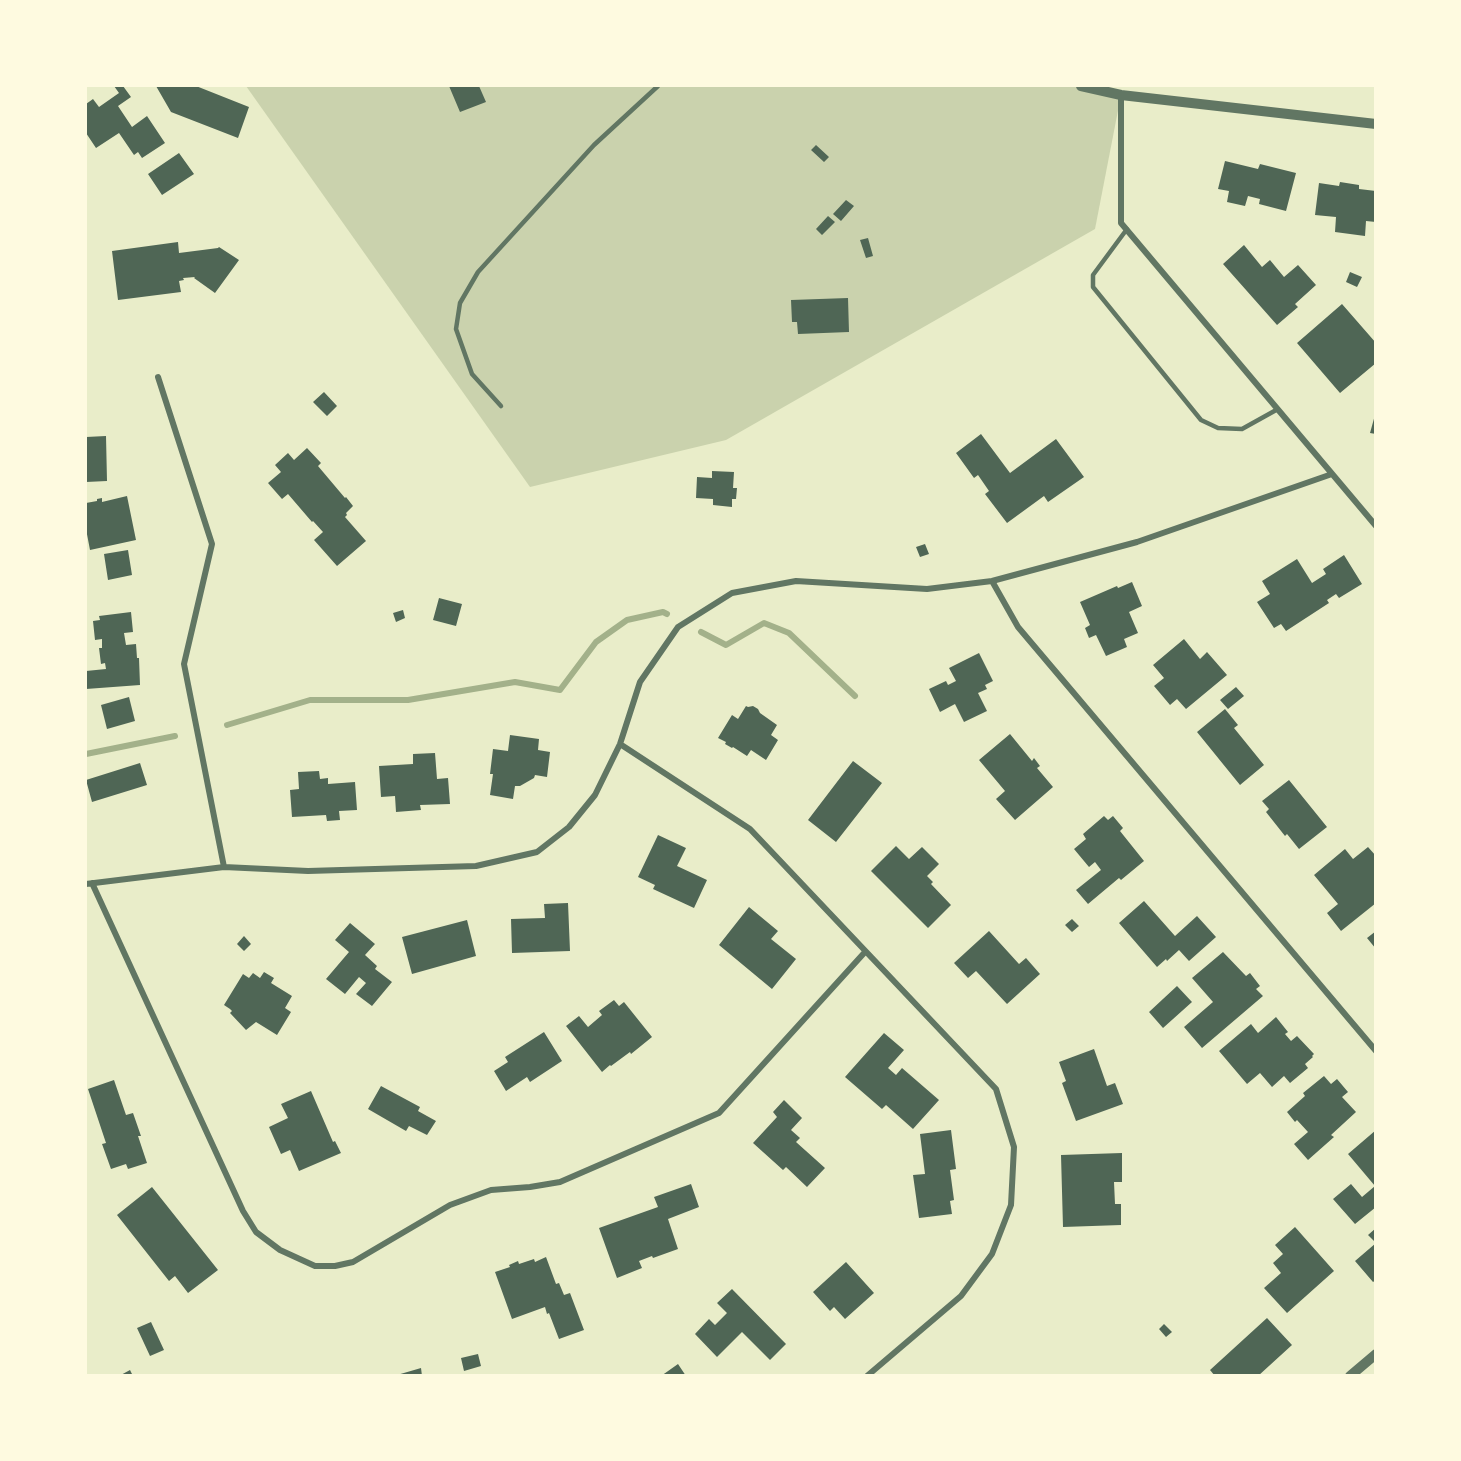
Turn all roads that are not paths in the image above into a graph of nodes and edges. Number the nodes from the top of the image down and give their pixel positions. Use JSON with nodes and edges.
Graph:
{"nodes":[{"id":1,"x":658,"y":86,"type":"edge"},
{"id":2,"x":1081,"y":86,"type":"edge"},
{"id":3,"x":1121,"y":95,"type":"junction"},
{"id":4,"x":1376,"y":124,"type":"edge"},
{"id":5,"x":1127,"y":229,"type":"junction"},
{"id":6,"x":158,"y":377,"type":"dead end"},
{"id":7,"x":501,"y":406,"type":"dead end"},
{"id":8,"x":1278,"y":409,"type":"junction"},
{"id":9,"x":1332,"y":474,"type":"junction"},
{"id":10,"x":1376,"y":526,"type":"edge"},
{"id":11,"x":992,"y":581,"type":"junction"},
{"id":12,"x":620,"y":744,"type":"junction"},
{"id":13,"x":224,"y":867,"type":"junction"},
{"id":14,"x":89,"y":883,"type":"edge"},
{"id":15,"x":865,"y":952,"type":"junction"},
{"id":16,"x":1376,"y":1051,"type":"edge"},
{"id":17,"x":1376,"y":1354,"type":"edge"},
{"id":18,"x":867,"y":1376,"type":"edge"},
{"id":19,"x":1350,"y":1376,"type":"edge"}],
"edges":[{"from":1,"to":7,"type":"lane"},
{"from":2,"to":3,"type":"street"},
{"from":3,"to":4,"type":"street"},
{"from":3,"to":5,"type":"street"},
{"from":5,"to":8,"type":"street"},
{"from":5,"to":8,"type":"lane"},
{"from":6,"to":13,"type":"street"},
{"from":8,"to":9,"type":"street"},
{"from":9,"to":10,"type":"street"},
{"from":9,"to":11,"type":"street"},
{"from":11,"to":12,"type":"street"},
{"from":11,"to":16,"type":"street"},
{"from":12,"to":13,"type":"street"},
{"from":12,"to":15,"type":"street"},
{"from":13,"to":14,"type":"street"},
{"from":14,"to":15,"type":"street"},
{"from":15,"to":18,"type":"street"},
{"from":17,"to":19,"type":"street"}]}
